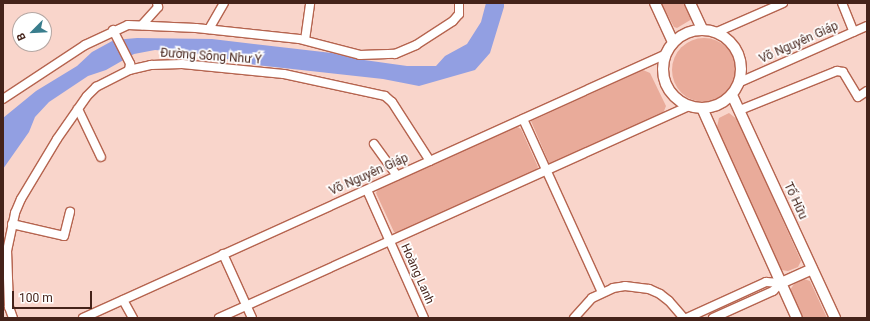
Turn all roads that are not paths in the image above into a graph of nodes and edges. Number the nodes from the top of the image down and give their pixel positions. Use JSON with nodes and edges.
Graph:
{"nodes":[{"id":1,"x":158,"y":3,"type":"edge"},
{"id":2,"x":224,"y":3,"type":"edge"},
{"id":3,"x":310,"y":3,"type":"edge"},
{"id":4,"x":460,"y":3,"type":"edge"},
{"id":5,"x":655,"y":3,"type":"edge"},
{"id":6,"x":690,"y":3,"type":"edge"},
{"id":7,"x":783,"y":3,"type":"edge"},
{"id":8,"x":842,"y":3,"type":"edge"},
{"id":9,"x":142,"y":25,"type":"junction"},
{"id":10,"x":867,"y":26,"type":"edge"},
{"id":11,"x":702,"y":29,"type":"junction"},
{"id":12,"x":208,"y":30,"type":"junction"},
{"id":13,"x":115,"y":32,"type":"junction"},
{"id":14,"x":717,"y":32,"type":"junction"},
{"id":15,"x":854,"y":32,"type":"junction"},
{"id":16,"x":305,"y":40,"type":"junction"},
{"id":17,"x":673,"y":42,"type":"junction"},
{"id":18,"x":666,"y":54,"type":"junction"},
{"id":19,"x":129,"y":67,"type":"junction"},
{"id":20,"x":740,"y":82,"type":"junction"},
{"id":21,"x":867,"y":92,"type":"edge"},
{"id":22,"x":732,"y":95,"type":"junction"},
{"id":23,"x":3,"y":100,"type":"edge"},
{"id":24,"x":689,"y":106,"type":"junction"},
{"id":25,"x":78,"y":108,"type":"junction"},
{"id":26,"x":702,"y":108,"type":"junction"},
{"id":27,"x":740,"y":110,"type":"junction"},
{"id":28,"x":523,"y":119,"type":"junction"},
{"id":29,"x":374,"y":144,"type":"dead end"},
{"id":30,"x":101,"y":157,"type":"dead end"},
{"id":31,"x":430,"y":161,"type":"junction"},
{"id":32,"x":547,"y":171,"type":"junction"},
{"id":33,"x":397,"y":176,"type":"junction"},
{"id":34,"x":367,"y":190,"type":"junction"},
{"id":35,"x":70,"y":212,"type":"dead end"},
{"id":36,"x":12,"y":224,"type":"junction"},
{"id":37,"x":389,"y":241,"type":"junction"},
{"id":38,"x":223,"y":254,"type":"junction"},
{"id":39,"x":812,"y":269,"type":"junction"},
{"id":40,"x":781,"y":283,"type":"junction"},
{"id":41,"x":602,"y":292,"type":"junction"},
{"id":42,"x":743,"y":292,"type":"junction"},
{"id":43,"x":123,"y":300,"type":"junction"},
{"id":44,"x":748,"y":302,"type":"junction"},
{"id":45,"x":247,"y":306,"type":"junction"},
{"id":46,"x":709,"y":308,"type":"junction"},
{"id":47,"x":13,"y":318,"type":"edge"},
{"id":48,"x":83,"y":318,"type":"edge"},
{"id":49,"x":133,"y":318,"type":"edge"},
{"id":50,"x":219,"y":318,"type":"edge"},
{"id":51,"x":252,"y":318,"type":"edge"},
{"id":52,"x":424,"y":318,"type":"edge"},
{"id":53,"x":574,"y":318,"type":"edge"},
{"id":54,"x":684,"y":318,"type":"edge"},
{"id":55,"x":687,"y":318,"type":"edge"},
{"id":56,"x":713,"y":318,"type":"edge"},
{"id":57,"x":797,"y":318,"type":"edge"},
{"id":58,"x":835,"y":318,"type":"edge"}],
"edges":[{"from":1,"to":9,"type":"street"},
{"from":2,"to":12,"type":"street"},
{"from":3,"to":16,"type":"street"},
{"from":4,"to":16,"type":"street"},
{"from":5,"to":17,"type":"main road"},
{"from":6,"to":11,"type":"main road"},
{"from":7,"to":14,"type":"street"},
{"from":8,"to":15,"type":"street"},
{"from":9,"to":12,"type":"street"},
{"from":9,"to":13,"type":"street"},
{"from":10,"to":15,"type":"street","name":"Võ Nguyên Giáp"},
{"from":11,"to":14,"type":"main road"},
{"from":11,"to":17,"type":"main road"},
{"from":12,"to":16,"type":"street"},
{"from":13,"to":19,"type":"street"},
{"from":13,"to":23,"type":"street"},
{"from":14,"to":20,"type":"main road"},
{"from":15,"to":20,"type":"street","name":"Võ Nguyên Giáp"},
{"from":17,"to":18,"type":"main road"},
{"from":18,"to":24,"type":"main road"},
{"from":18,"to":28,"type":"street","name":"Võ Nguyên Giáp"},
{"from":19,"to":25,"type":"street","name":"Đường Sông Như Ý"},
{"from":19,"to":31,"type":"street","name":"Đường Sông Như Ý"},
{"from":20,"to":22,"type":"main road"},
{"from":21,"to":27,"type":"street"},
{"from":22,"to":26,"type":"main road"},
{"from":22,"to":27,"type":"main road","name":"Tố Hữu"},
{"from":24,"to":26,"type":"main road"},
{"from":24,"to":32,"type":"street"},
{"from":25,"to":30,"type":"street"},
{"from":25,"to":36,"type":"street","name":"Đường Sông Như Ý"},
{"from":26,"to":40,"type":"main road"},
{"from":27,"to":39,"type":"main road","name":"Tố Hữu"},
{"from":28,"to":31,"type":"street","name":"Võ Nguyên Giáp"},
{"from":28,"to":32,"type":"street"},
{"from":29,"to":33,"type":"street"},
{"from":31,"to":33,"type":"street","name":"Võ Nguyên Giáp"},
{"from":32,"to":37,"type":"street"},
{"from":32,"to":41,"type":"street"},
{"from":33,"to":34,"type":"street","name":"Võ Nguyên Giáp"},
{"from":34,"to":37,"type":"street","name":"Hoàng Lanh"},
{"from":34,"to":38,"type":"street","name":"Võ Nguyên Giáp"},
{"from":35,"to":36,"type":"street"},
{"from":36,"to":47,"type":"street","name":"Đường Sông Như Ý"},
{"from":37,"to":45,"type":"street"},
{"from":37,"to":52,"type":"street","name":"Hoàng Lanh"},
{"from":38,"to":43,"type":"street","name":"Võ Nguyên Giáp"},
{"from":38,"to":45,"type":"street"},
{"from":39,"to":40,"type":"main road"},
{"from":39,"to":58,"type":"main road","name":"Tố Hữu"},
{"from":40,"to":42,"type":"street"},
{"from":40,"to":44,"type":"street"},
{"from":40,"to":57,"type":"main road"},
{"from":41,"to":53,"type":"street"},
{"from":41,"to":54,"type":"street"},
{"from":42,"to":44,"type":"street"},
{"from":42,"to":46,"type":"street"},
{"from":43,"to":48,"type":"street","name":"Võ Nguyên Giáp"},
{"from":43,"to":49,"type":"street"},
{"from":44,"to":56,"type":"street"},
{"from":45,"to":50,"type":"street"},
{"from":45,"to":51,"type":"street"},
{"from":46,"to":55,"type":"street"},
{"from":46,"to":56,"type":"street"}]}
